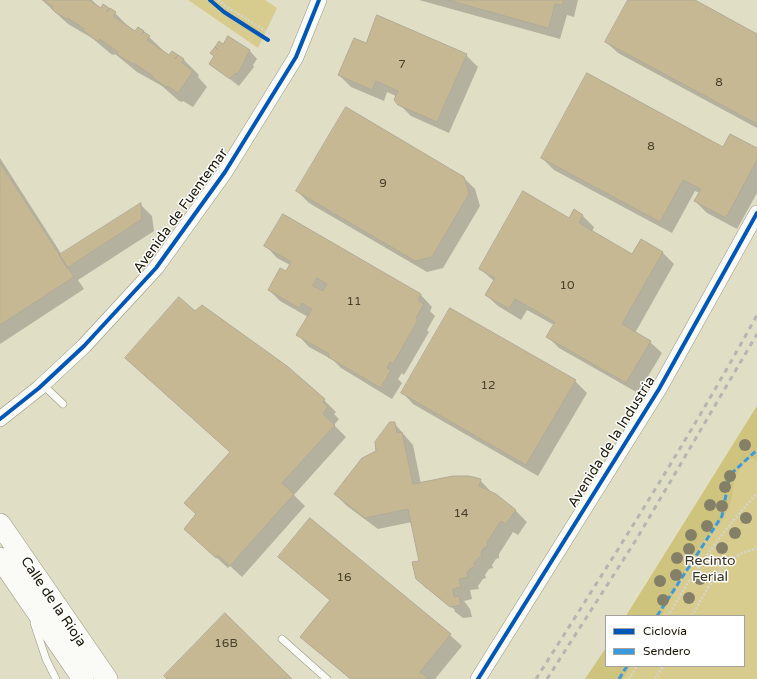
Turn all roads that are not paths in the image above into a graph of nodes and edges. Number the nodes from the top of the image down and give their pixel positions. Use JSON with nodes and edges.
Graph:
{"nodes":[{"id":1,"x":319,"y":0,"type":"edge"},
{"id":2,"x":757,"y":213,"type":"edge"},
{"id":3,"x":42,"y":385,"type":"junction"},
{"id":4,"x":63,"y":404,"type":"dead end"},
{"id":5,"x":0,"y":419,"type":"edge"},
{"id":6,"x":0,"y":524,"type":"edge"},
{"id":7,"x":0,"y":558,"type":"edge"},
{"id":8,"x":23,"y":592,"type":"junction"},
{"id":9,"x":282,"y":639,"type":"dead end"},
{"id":10,"x":56,"y":679,"type":"edge"},
{"id":11,"x":83,"y":679,"type":"edge"},
{"id":12,"x":107,"y":679,"type":"edge"},
{"id":13,"x":327,"y":679,"type":"edge"},
{"id":14,"x":478,"y":679,"type":"edge"}],
"edges":[{"from":1,"to":3,"type":"street","name":"Avenida de Fuentemar"},
{"from":2,"to":14,"type":"street","name":"Avenida de la Industria"},
{"from":3,"to":4,"type":"lane"},
{"from":3,"to":5,"type":"street","name":"Avenida de Fuentemar"},
{"from":6,"to":12,"type":"main road","name":"Calle de la Rioja"},
{"from":7,"to":8,"type":"main road","name":"Calle de la Rioja"},
{"from":8,"to":10,"type":"lane"},
{"from":8,"to":11,"type":"main road","name":"Calle de la Rioja"},
{"from":9,"to":13,"type":"lane"}]}
